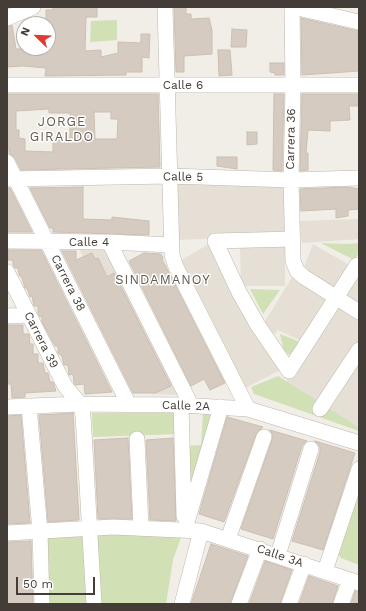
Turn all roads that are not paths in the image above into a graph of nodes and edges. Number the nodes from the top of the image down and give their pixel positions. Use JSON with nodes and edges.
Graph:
{"nodes":[{"id":1,"x":33,"y":7,"type":"edge"},
{"id":2,"x":165,"y":7,"type":"edge"},
{"id":3,"x":292,"y":7,"type":"edge"},
{"id":4,"x":354,"y":17,"type":"edge"},
{"id":5,"x":7,"y":18,"type":"edge"},
{"id":6,"x":7,"y":85,"type":"edge"},
{"id":7,"x":166,"y":85,"type":"junction"},
{"id":8,"x":293,"y":85,"type":"junction"},
{"id":9,"x":359,"y":85,"type":"edge"},
{"id":10,"x":7,"y":162,"type":"edge"},
{"id":11,"x":170,"y":176,"type":"junction"},
{"id":12,"x":359,"y":178,"type":"edge"},
{"id":13,"x":11,"y":179,"type":"edge"},
{"id":14,"x":290,"y":180,"type":"junction"},
{"id":15,"x":293,"y":239,"type":"junction"},
{"id":16,"x":7,"y":241,"type":"edge"},
{"id":17,"x":48,"y":242,"type":"junction"},
{"id":18,"x":109,"y":242,"type":"junction"},
{"id":19,"x":172,"y":245,"type":"junction"},
{"id":20,"x":357,"y":265,"type":"dead end"},
{"id":21,"x":7,"y":272,"type":"edge"},
{"id":22,"x":336,"y":296,"type":"junction"},
{"id":23,"x":359,"y":312,"type":"edge"},
{"id":24,"x":28,"y":315,"type":"junction"},
{"id":25,"x":7,"y":316,"type":"edge"},
{"id":26,"x":359,"y":350,"type":"edge"},
{"id":27,"x":9,"y":402,"type":"edge"},
{"id":28,"x":80,"y":404,"type":"junction"},
{"id":29,"x":129,"y":405,"type":"junction"},
{"id":30,"x":186,"y":405,"type":"junction"},
{"id":31,"x":30,"y":406,"type":"junction"},
{"id":32,"x":221,"y":407,"type":"junction"},
{"id":33,"x":248,"y":409,"type":"junction"},
{"id":34,"x":320,"y":409,"type":"dead end"},
{"id":35,"x":264,"y":437,"type":"dead end"},
{"id":36,"x":137,"y":439,"type":"dead end"},
{"id":37,"x":359,"y":443,"type":"edge"},
{"id":38,"x":311,"y":449,"type":"dead end"},
{"id":39,"x":359,"y":469,"type":"edge"},
{"id":40,"x":141,"y":527,"type":"junction"},
{"id":41,"x":91,"y":528,"type":"junction"},
{"id":42,"x":185,"y":529,"type":"junction"},
{"id":43,"x":40,"y":531,"type":"junction"},
{"id":44,"x":201,"y":531,"type":"junction"},
{"id":45,"x":7,"y":533,"type":"edge"},
{"id":46,"x":228,"y":539,"type":"junction"},
{"id":47,"x":260,"y":549,"type":"junction"},
{"id":48,"x":278,"y":556,"type":"junction"},
{"id":49,"x":304,"y":564,"type":"junction"},
{"id":50,"x":326,"y":571,"type":"junction"},
{"id":51,"x":355,"y":581,"type":"edge"},
{"id":52,"x":42,"y":604,"type":"edge"},
{"id":53,"x":94,"y":604,"type":"edge"},
{"id":54,"x":182,"y":604,"type":"edge"},
{"id":55,"x":239,"y":604,"type":"edge"},
{"id":56,"x":289,"y":604,"type":"edge"},
{"id":57,"x":341,"y":604,"type":"edge"}],
"edges":[{"from":1,"to":5,"type":"street"},
{"from":2,"to":7,"type":"street"},
{"from":3,"to":4,"type":"street"},
{"from":3,"to":8,"type":"street","name":"Carrera 36"},
{"from":6,"to":7,"type":"street","name":"Calle 6"},
{"from":7,"to":8,"type":"street","name":"Calle 6"},
{"from":7,"to":11,"type":"street"},
{"from":8,"to":9,"type":"street","name":"Calle 6"},
{"from":8,"to":14,"type":"street","name":"Carrera 36"},
{"from":10,"to":13,"type":"street","name":"Carrera 38"},
{"from":11,"to":13,"type":"street","name":"Calle 5"},
{"from":11,"to":14,"type":"street","name":"Calle 5"},
{"from":11,"to":19,"type":"street"},
{"from":12,"to":14,"type":"street","name":"Calle 5"},
{"from":13,"to":17,"type":"street","name":"Carrera 38"},
{"from":14,"to":15,"type":"street","name":"Carrera 36"},
{"from":15,"to":22,"type":"street","name":"Carrera 36"},
{"from":15,"to":22,"type":"street"},
{"from":16,"to":17,"type":"street","name":"Calle 4"},
{"from":17,"to":18,"type":"street","name":"Calle 4"},
{"from":17,"to":29,"type":"street","name":"Carrera 38"},
{"from":18,"to":19,"type":"street","name":"Calle 4"},
{"from":18,"to":30,"type":"street"},
{"from":19,"to":33,"type":"street"},
{"from":20,"to":22,"type":"street"},
{"from":21,"to":24,"type":"street","name":"Carrera 39"},
{"from":22,"to":23,"type":"street"},
{"from":24,"to":25,"type":"street"},
{"from":24,"to":28,"type":"street","name":"Carrera 39"},
{"from":26,"to":34,"type":"street"},
{"from":27,"to":31,"type":"street","name":"Calle 2A"},
{"from":28,"to":29,"type":"street","name":"Calle 2A"},
{"from":28,"to":31,"type":"street","name":"Calle 2A"},
{"from":28,"to":41,"type":"street"},
{"from":29,"to":30,"type":"street","name":"Calle 2A"},
{"from":30,"to":32,"type":"street","name":"Calle 2A"},
{"from":30,"to":42,"type":"street"},
{"from":31,"to":43,"type":"street"},
{"from":32,"to":33,"type":"street","name":"Calle 2A"},
{"from":32,"to":42,"type":"street"},
{"from":33,"to":37,"type":"street","name":"Calle 2A"},
{"from":35,"to":46,"type":"street"},
{"from":36,"to":40,"type":"street"},
{"from":38,"to":48,"type":"street"},
{"from":39,"to":50,"type":"street"},
{"from":40,"to":41,"type":"street","name":"Calle 3A"},
{"from":40,"to":42,"type":"street","name":"Calle 3A"},
{"from":41,"to":43,"type":"street","name":"Calle 3A"},
{"from":41,"to":53,"type":"street"},
{"from":42,"to":44,"type":"street","name":"Calle 3A"},
{"from":43,"to":45,"type":"street","name":"Calle 3A"},
{"from":43,"to":52,"type":"street"},
{"from":44,"to":46,"type":"street","name":"Calle 3A"},
{"from":44,"to":54,"type":"street"},
{"from":46,"to":47,"type":"street","name":"Calle 3A"},
{"from":47,"to":48,"type":"street","name":"Calle 3A"},
{"from":47,"to":55,"type":"street"},
{"from":48,"to":49,"type":"street","name":"Calle 3A"},
{"from":49,"to":50,"type":"street","name":"Calle 3A"},
{"from":49,"to":56,"type":"street"},
{"from":50,"to":51,"type":"street","name":"Calle 3A"},
{"from":51,"to":57,"type":"street"}]}
